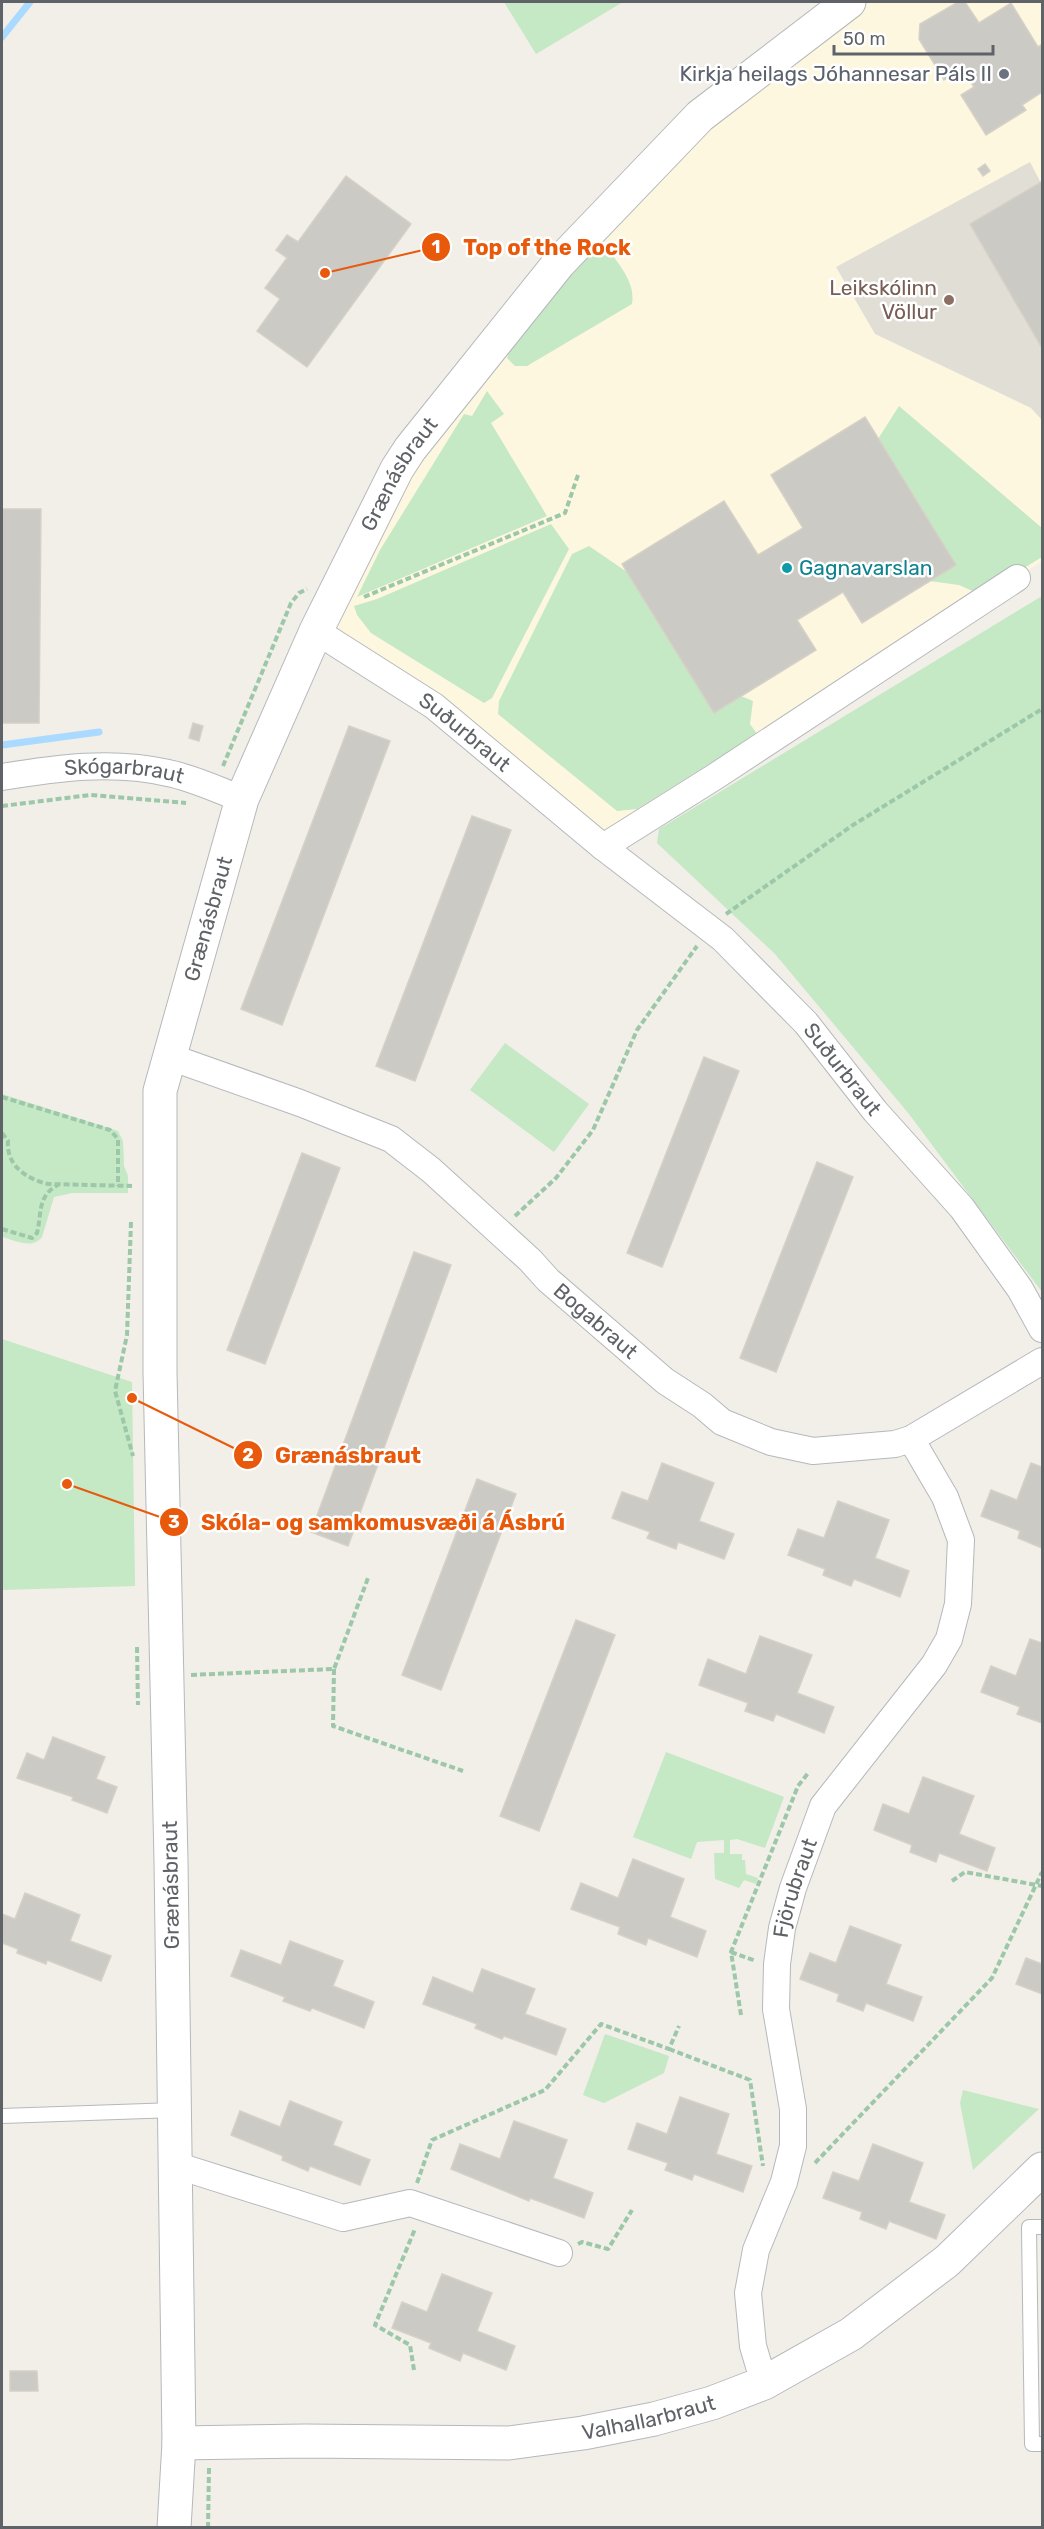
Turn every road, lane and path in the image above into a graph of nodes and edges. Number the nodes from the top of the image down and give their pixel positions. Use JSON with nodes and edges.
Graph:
{"nodes":[{"id":1,"x":849,"y":2,"type":"edge"},
{"id":2,"x":578,"y":475,"type":"dead end"},
{"id":3,"x":1017,"y":578,"type":"dead end"},
{"id":4,"x":334,"y":594,"type":"junction"},
{"id":5,"x":316,"y":631,"type":"junction"},
{"id":6,"x":2,"y":777,"type":"edge"},
{"id":7,"x":229,"y":794,"type":"junction"},
{"id":8,"x":2,"y":806,"type":"edge"},
{"id":9,"x":603,"y":847,"type":"junction"},
{"id":10,"x":170,"y":1057,"type":"junction"},
{"id":11,"x":2,"y":1097,"type":"edge"},
{"id":12,"x":2,"y":1133,"type":"edge"},
{"id":13,"x":60,"y":1183,"type":"junction"},
{"id":14,"x":118,"y":1186,"type":"junction"},
{"id":15,"x":132,"y":1186,"type":"dead end"},
{"id":16,"x":2,"y":1230,"type":"edge"},
{"id":17,"x":1042,"y":1329,"type":"edge"},
{"id":18,"x":1042,"y":1360,"type":"edge"},
{"id":19,"x":911,"y":1438,"type":"junction"},
{"id":20,"x":368,"y":1578,"type":"dead end"},
{"id":21,"x":334,"y":1669,"type":"junction"},
{"id":22,"x":152,"y":1676,"type":"junction"},
{"id":23,"x":463,"y":1771,"type":"dead end"},
{"id":24,"x":809,"y":1772,"type":"dead end"},
{"id":25,"x":1042,"y":1872,"type":"edge"},
{"id":26,"x":952,"y":1881,"type":"dead end"},
{"id":27,"x":1036,"y":1885,"type":"junction"},
{"id":28,"x":1042,"y":1886,"type":"edge"},
{"id":29,"x":741,"y":2015,"type":"dead end"},
{"id":30,"x":679,"y":2026,"type":"dead end"},
{"id":31,"x":669,"y":2049,"type":"junction"},
{"id":32,"x":175,"y":2110,"type":"junction"},
{"id":33,"x":2,"y":2116,"type":"edge"},
{"id":34,"x":176,"y":2165,"type":"junction"},
{"id":35,"x":1042,"y":2169,"type":"edge"},
{"id":36,"x":812,"y":2171,"type":"dead end"},
{"id":37,"x":417,"y":2205,"type":"junction"},
{"id":38,"x":774,"y":2207,"type":"junction"},
{"id":39,"x":632,"y":2210,"type":"dead end"},
{"id":40,"x":1042,"y":2227,"type":"edge"},
{"id":41,"x":558,"y":2253,"type":"joint"},
{"id":42,"x":414,"y":2370,"type":"dead end"},
{"id":43,"x":764,"y":2383,"type":"junction"},
{"id":44,"x":194,"y":2443,"type":"junction"},
{"id":45,"x":1042,"y":2444,"type":"edge"},
{"id":46,"x":174,"y":2528,"type":"edge"},
{"id":47,"x":208,"y":2528,"type":"edge"}],
"edges":[{"from":1,"to":4,"type":"street","name":"Grænásbraut"},
{"from":2,"to":4,"type":"path"},
{"from":3,"to":9,"type":"street"},
{"from":4,"to":5,"type":"street","name":"Grænásbraut"},
{"from":4,"to":7,"type":"path"},
{"from":5,"to":7,"type":"street","name":"Grænásbraut"},
{"from":5,"to":9,"type":"street","name":"Suðurbraut"},
{"from":6,"to":7,"type":"street","name":"Skógarbraut"},
{"from":7,"to":8,"type":"path"},
{"from":7,"to":10,"type":"street","name":"Grænásbraut"},
{"from":9,"to":17,"type":"street","name":"Suðurbraut"},
{"from":10,"to":19,"type":"street","name":"Bogabraut"},
{"from":10,"to":22,"type":"street","name":"Grænásbraut"},
{"from":11,"to":14,"type":"path"},
{"from":12,"to":13,"type":"path"},
{"from":13,"to":14,"type":"path"},
{"from":13,"to":16,"type":"path"},
{"from":14,"to":15,"type":"path"},
{"from":18,"to":19,"type":"street","name":"Bogabraut"},
{"from":19,"to":38,"type":"street","name":"Fjörubraut"},
{"from":20,"to":21,"type":"path"},
{"from":21,"to":22,"type":"path"},
{"from":21,"to":23,"type":"path"},
{"from":22,"to":32,"type":"street","name":"Grænásbraut"},
{"from":24,"to":29,"type":"path"},
{"from":25,"to":27,"type":"path"},
{"from":26,"to":27,"type":"path"},
{"from":27,"to":28,"type":"path"},
{"from":27,"to":36,"type":"path"},
{"from":30,"to":31,"type":"path"},
{"from":31,"to":37,"type":"path"},
{"from":31,"to":38,"type":"path"},
{"from":32,"to":33,"type":"lane"},
{"from":32,"to":34,"type":"street","name":"Grænásbraut"},
{"from":34,"to":37,"type":"street"},
{"from":34,"to":44,"type":"street","name":"Grænásbraut"},
{"from":35,"to":43,"type":"street","name":"Valhallarbraut"},
{"from":37,"to":41,"type":"street"},
{"from":37,"to":42,"type":"path"},
{"from":38,"to":43,"type":"street","name":"Fjörubraut"},
{"from":39,"to":41,"type":"path"},
{"from":40,"to":45,"type":"lane"},
{"from":43,"to":44,"type":"street","name":"Valhallarbraut"},
{"from":44,"to":46,"type":"street","name":"Grænásbraut"},
{"from":44,"to":47,"type":"path"}]}
